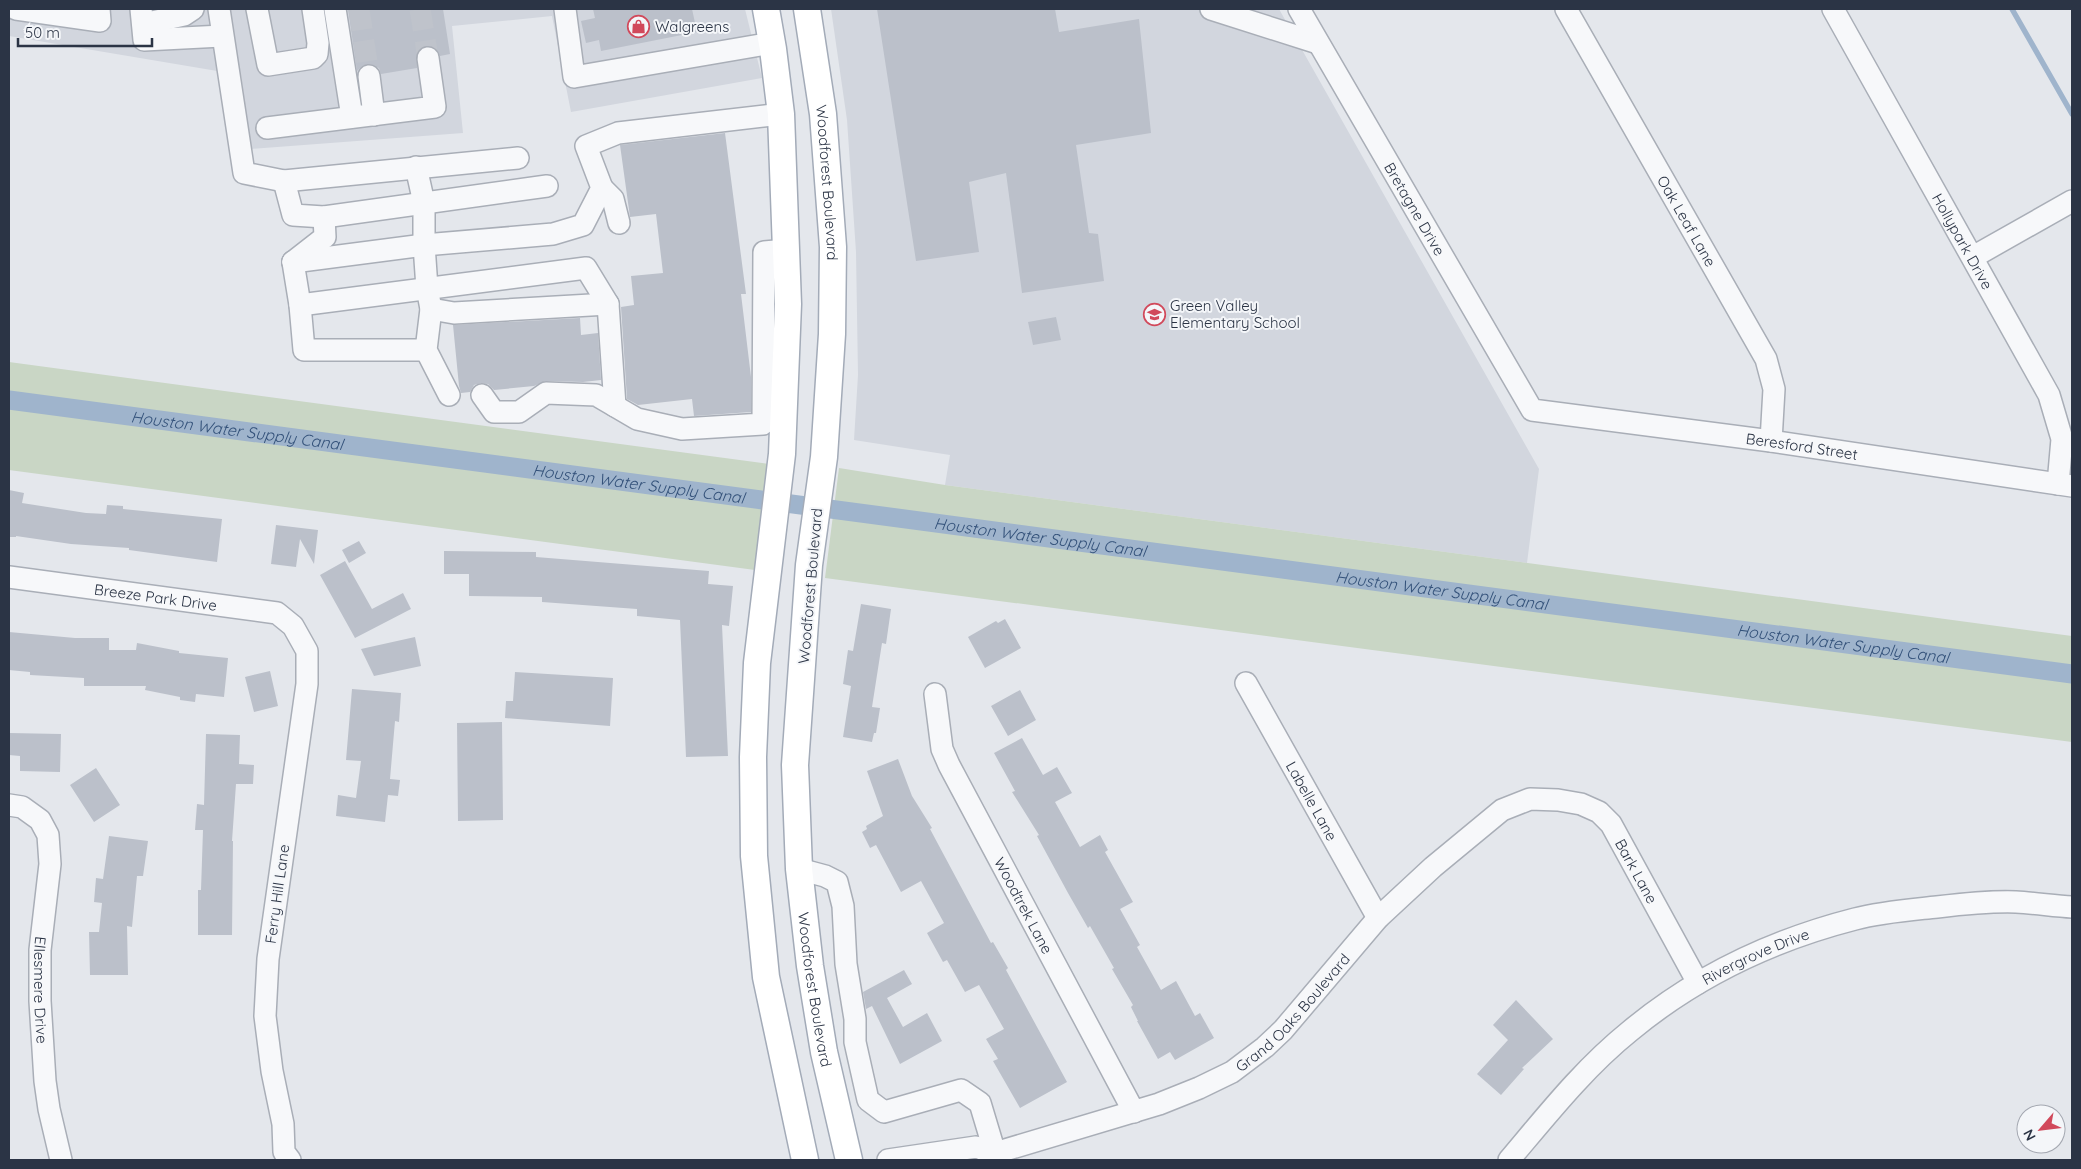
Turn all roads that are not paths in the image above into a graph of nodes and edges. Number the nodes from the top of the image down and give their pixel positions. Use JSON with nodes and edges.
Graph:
{"nodes":[{"id":1,"x":16,"y":9,"type":"edge"},
{"id":2,"x":99,"y":9,"type":"edge"},
{"id":3,"x":193,"y":9,"type":"edge"},
{"id":4,"x":219,"y":9,"type":"edge"},
{"id":5,"x":257,"y":9,"type":"edge"},
{"id":6,"x":313,"y":9,"type":"edge"},
{"id":7,"x":335,"y":9,"type":"edge"},
{"id":8,"x":565,"y":9,"type":"edge"},
{"id":9,"x":766,"y":9,"type":"edge"},
{"id":10,"x":808,"y":9,"type":"edge"},
{"id":11,"x":1211,"y":9,"type":"edge"},
{"id":12,"x":1299,"y":9,"type":"edge"},
{"id":13,"x":1566,"y":9,"type":"edge"},
{"id":14,"x":1833,"y":9,"type":"edge"},
{"id":15,"x":142,"y":16,"type":"edge"},
{"id":16,"x":222,"y":36,"type":"junction"},
{"id":17,"x":772,"y":43,"type":"junction"},
{"id":18,"x":1318,"y":43,"type":"junction"},
{"id":19,"x":428,"y":58,"type":"tunnel mouth"},
{"id":20,"x":369,"y":76,"type":"tunnel mouth"},
{"id":21,"x":780,"y":114,"type":"junction"},
{"id":22,"x":823,"y":114,"type":"junction"},
{"id":23,"x":374,"y":115,"type":"junction"},
{"id":24,"x":352,"y":117,"type":"junction"},
{"id":25,"x":267,"y":128,"type":"dead end"},
{"id":26,"x":518,"y":158,"type":"dead end"},
{"id":27,"x":416,"y":167,"type":"junction"},
{"id":28,"x":284,"y":181,"type":"junction"},
{"id":29,"x":547,"y":186,"type":"dead end"},
{"id":30,"x":602,"y":188,"type":"junction"},
{"id":31,"x":2072,"y":201,"type":"edge"},
{"id":32,"x":424,"y":203,"type":"junction"},
{"id":33,"x":324,"y":217,"type":"junction"},
{"id":34,"x":620,"y":223,"type":"dead end"},
{"id":35,"x":424,"y":245,"type":"junction"},
{"id":36,"x":787,"y":250,"type":"junction"},
{"id":37,"x":1973,"y":257,"type":"junction"},
{"id":38,"x":293,"y":262,"type":"junction"},
{"id":39,"x":427,"y":288,"type":"junction"},
{"id":40,"x":608,"y":304,"type":"junction"},
{"id":41,"x":300,"y":305,"type":"junction"},
{"id":42,"x":431,"y":309,"type":"junction"},
{"id":43,"x":426,"y":350,"type":"junction"},
{"id":44,"x":449,"y":395,"type":"dead end"},
{"id":45,"x":482,"y":395,"type":"dead end"},
{"id":46,"x":615,"y":406,"type":"junction"},
{"id":47,"x":1532,"y":410,"type":"joint"},
{"id":48,"x":1771,"y":442,"type":"junction"},
{"id":49,"x":2065,"y":485,"type":"edge"},
{"id":50,"x":9,"y":577,"type":"edge"},
{"id":51,"x":295,"y":629,"type":"joint"},
{"id":52,"x":1246,"y":682,"type":"dead end"},
{"id":53,"x":935,"y":694,"type":"dead end"},
{"id":54,"x":1545,"y":799,"type":"joint"},
{"id":55,"x":9,"y":805,"type":"edge"},
{"id":56,"x":799,"y":868,"type":"junction"},
{"id":57,"x":2072,"y":907,"type":"edge"},
{"id":58,"x":1378,"y":918,"type":"junction"},
{"id":59,"x":1698,"y":983,"type":"junction"},
{"id":60,"x":855,"y":1042,"type":"junction"},
{"id":61,"x":824,"y":1052,"type":"junction"},
{"id":62,"x":868,"y":1100,"type":"junction"},
{"id":63,"x":837,"y":1109,"type":"junction"},
{"id":64,"x":1134,"y":1112,"type":"junction"},
{"id":65,"x":991,"y":1156,"type":"edge"},
{"id":66,"x":60,"y":1160,"type":"edge"},
{"id":67,"x":290,"y":1160,"type":"edge"},
{"id":68,"x":805,"y":1160,"type":"edge"},
{"id":69,"x":849,"y":1160,"type":"edge"},
{"id":70,"x":888,"y":1160,"type":"edge"},
{"id":71,"x":1509,"y":1160,"type":"edge"}],
"edges":[{"from":1,"to":2,"type":"street"},
{"from":3,"to":15,"type":"street"},
{"from":4,"to":16,"type":"street"},
{"from":5,"to":6,"type":"street"},
{"from":7,"to":24,"type":"street"},
{"from":8,"to":17,"type":"street"},
{"from":9,"to":17,"type":"main road"},
{"from":10,"to":22,"type":"main road","name":"Woodforest Boulevard"},
{"from":11,"to":18,"type":"street"},
{"from":12,"to":18,"type":"street","name":"Bretagne Drive"},
{"from":13,"to":48,"type":"street","name":"Oak Leaf Lane"},
{"from":14,"to":37,"type":"street","name":"Hollypark Drive"},
{"from":15,"to":16,"type":"street"},
{"from":16,"to":28,"type":"street"},
{"from":17,"to":21,"type":"main road"},
{"from":18,"to":47,"type":"street","name":"Bretagne Drive"},
{"from":19,"to":23,"type":"street"},
{"from":20,"to":23,"type":"street"},
{"from":21,"to":22,"type":"main road"},
{"from":21,"to":30,"type":"street"},
{"from":21,"to":36,"type":"main road"},
{"from":22,"to":56,"type":"main road","name":"Woodforest Boulevard"},
{"from":23,"to":24,"type":"street"},
{"from":24,"to":25,"type":"street"},
{"from":26,"to":27,"type":"street"},
{"from":27,"to":28,"type":"street"},
{"from":27,"to":32,"type":"street"},
{"from":28,"to":33,"type":"street"},
{"from":29,"to":32,"type":"street"},
{"from":30,"to":34,"type":"street"},
{"from":30,"to":35,"type":"street"},
{"from":31,"to":37,"type":"street"},
{"from":32,"to":33,"type":"street"},
{"from":32,"to":35,"type":"street"},
{"from":33,"to":38,"type":"street"},
{"from":35,"to":38,"type":"street"},
{"from":35,"to":39,"type":"street"},
{"from":36,"to":46,"type":"street"},
{"from":36,"to":68,"type":"main road"},
{"from":37,"to":49,"type":"street","name":"Hollypark Drive"},
{"from":38,"to":41,"type":"street"},
{"from":39,"to":40,"type":"street"},
{"from":39,"to":41,"type":"street"},
{"from":39,"to":42,"type":"street"},
{"from":40,"to":42,"type":"street"},
{"from":40,"to":46,"type":"street"},
{"from":41,"to":43,"type":"street"},
{"from":42,"to":43,"type":"street"},
{"from":43,"to":44,"type":"street"},
{"from":45,"to":46,"type":"street"},
{"from":47,"to":48,"type":"street","name":"Beresford Street"},
{"from":48,"to":49,"type":"street","name":"Beresford Street"},
{"from":50,"to":51,"type":"street","name":"Breeze Park Drive"},
{"from":51,"to":67,"type":"street","name":"Ferry Hill Lane"},
{"from":52,"to":58,"type":"street","name":"Labelle Lane"},
{"from":53,"to":64,"type":"street","name":"Woodtrek Lane"},
{"from":54,"to":58,"type":"street","name":"Grand Oaks Boulevard"},
{"from":54,"to":59,"type":"street","name":"Bark Lane"},
{"from":55,"to":66,"type":"street","name":"Ellesmere Drive"},
{"from":56,"to":60,"type":"street"},
{"from":56,"to":61,"type":"main road","name":"Woodforest Boulevard"},
{"from":57,"to":59,"type":"street","name":"Rivergrove Drive"},
{"from":58,"to":64,"type":"street","name":"Grand Oaks Boulevard"},
{"from":59,"to":71,"type":"street","name":"Rivergrove Drive"},
{"from":60,"to":61,"type":"street"},
{"from":60,"to":62,"type":"street"},
{"from":61,"to":63,"type":"main road","name":"Woodforest Boulevard"},
{"from":62,"to":63,"type":"street"},
{"from":62,"to":65,"type":"street"},
{"from":63,"to":69,"type":"main road","name":"Woodforest Boulevard"},
{"from":64,"to":65,"type":"street","name":"Grand Oaks Boulevard"},
{"from":65,"to":70,"type":"street","name":"Grand Oaks Boulevard"}]}
